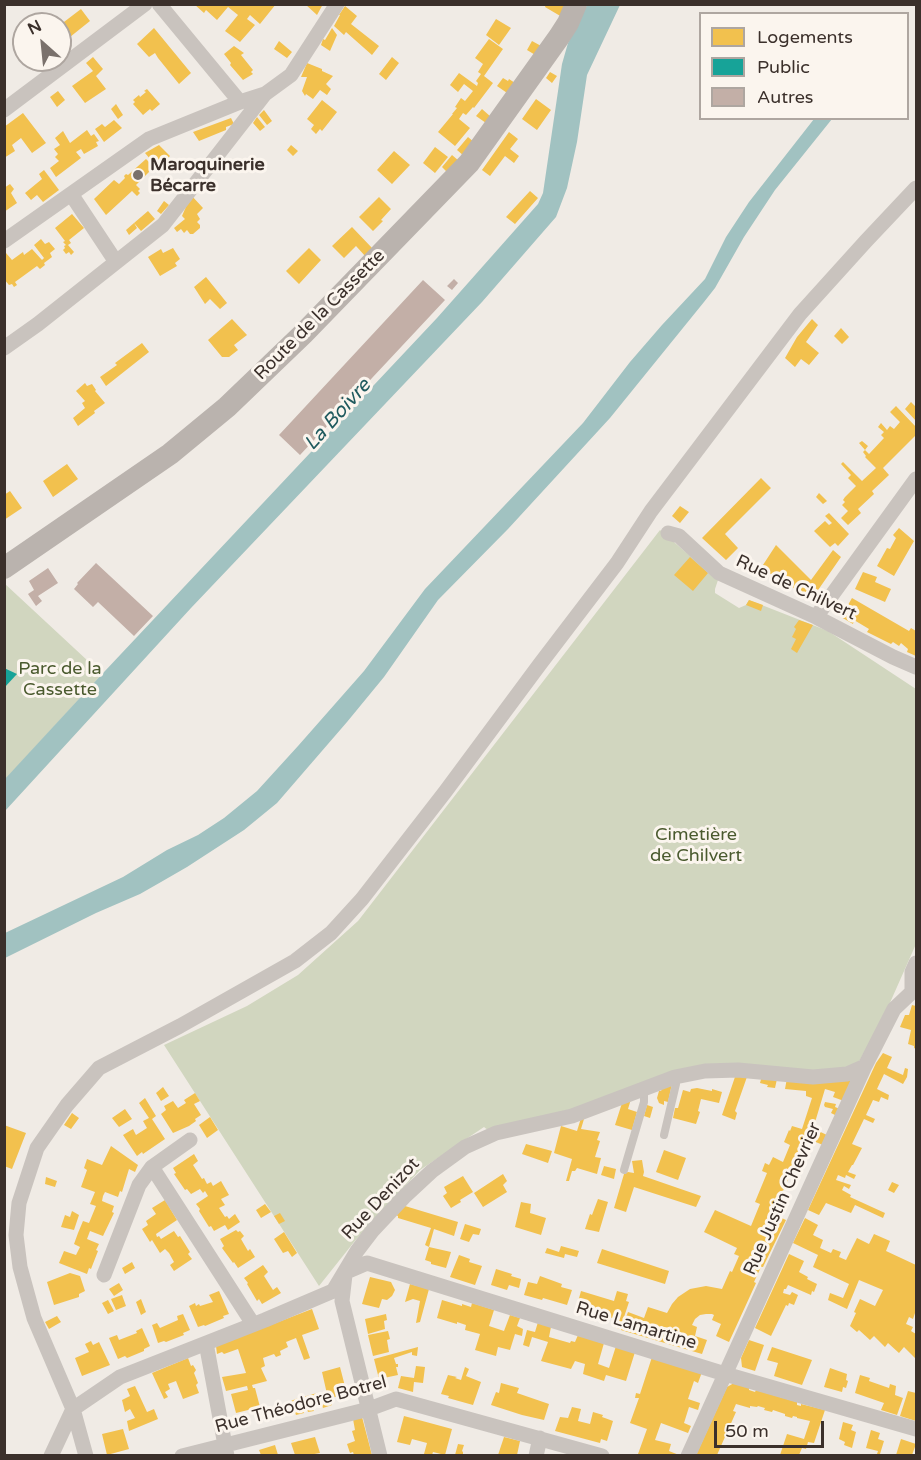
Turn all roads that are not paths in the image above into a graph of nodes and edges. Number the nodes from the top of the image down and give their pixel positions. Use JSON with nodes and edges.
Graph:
{"nodes":[{"id":1,"x":145,"y":4,"type":"edge"},
{"id":2,"x":159,"y":4,"type":"edge"},
{"id":3,"x":337,"y":4,"type":"edge"},
{"id":4,"x":576,"y":4,"type":"edge"},
{"id":5,"x":265,"y":93,"type":"junction"},
{"id":6,"x":240,"y":102,"type":"junction"},
{"id":7,"x":4,"y":110,"type":"edge"},
{"id":8,"x":916,"y":188,"type":"edge"},
{"id":9,"x":71,"y":194,"type":"junction"},
{"id":10,"x":5,"y":238,"type":"edge"},
{"id":11,"x":116,"y":262,"type":"junction"},
{"id":12,"x":4,"y":348,"type":"edge"},
{"id":13,"x":916,"y":479,"type":"edge"},
{"id":14,"x":668,"y":533,"type":"dead end"},
{"id":15,"x":4,"y":568,"type":"edge"},
{"id":16,"x":816,"y":617,"type":"junction"},
{"id":17,"x":916,"y":667,"type":"edge"},
{"id":18,"x":916,"y":963,"type":"edge"},
{"id":19,"x":915,"y":992,"type":"edge"},
{"id":20,"x":866,"y":1066,"type":"junction"},
{"id":21,"x":675,"y":1077,"type":"junction"},
{"id":22,"x":644,"y":1088,"type":"junction"},
{"id":23,"x":664,"y":1135,"type":"dead end"},
{"id":24,"x":190,"y":1140,"type":"dead end"},
{"id":25,"x":152,"y":1167,"type":"junction"},
{"id":26,"x":624,"y":1170,"type":"dead end"},
{"id":27,"x":346,"y":1272,"type":"junction"},
{"id":28,"x":104,"y":1275,"type":"dead end"},
{"id":29,"x":253,"y":1324,"type":"junction"},
{"id":30,"x":206,"y":1343,"type":"junction"},
{"id":31,"x":725,"y":1374,"type":"junction"},
{"id":32,"x":73,"y":1409,"type":"junction"},
{"id":33,"x":369,"y":1409,"type":"junction"},
{"id":34,"x":916,"y":1429,"type":"edge"},
{"id":35,"x":540,"y":1438,"type":"junction"},
{"id":36,"x":226,"y":1450,"type":"edge"},
{"id":37,"x":51,"y":1455,"type":"edge"},
{"id":38,"x":86,"y":1455,"type":"edge"},
{"id":39,"x":182,"y":1455,"type":"edge"},
{"id":40,"x":380,"y":1455,"type":"edge"},
{"id":41,"x":536,"y":1455,"type":"edge"},
{"id":42,"x":603,"y":1455,"type":"edge"},
{"id":43,"x":688,"y":1455,"type":"edge"}],
"edges":[{"from":1,"to":7,"type":"street"},
{"from":2,"to":6,"type":"street"},
{"from":3,"to":5,"type":"street"},
{"from":4,"to":15,"type":"street","name":"Route de la Cassette"},
{"from":5,"to":6,"type":"street"},
{"from":5,"to":11,"type":"street"},
{"from":6,"to":9,"type":"street"},
{"from":8,"to":32,"type":"street"},
{"from":9,"to":10,"type":"street"},
{"from":9,"to":11,"type":"street"},
{"from":11,"to":12,"type":"street"},
{"from":13,"to":16,"type":"street"},
{"from":14,"to":16,"type":"street","name":"Rue de Chilvert"},
{"from":16,"to":17,"type":"street","name":"Rue de Chilvert"},
{"from":18,"to":19,"type":"street","name":"Rue Justin Chevrier"},
{"from":19,"to":20,"type":"street","name":"Rue Justin Chevrier"},
{"from":20,"to":21,"type":"street","name":"Rue Denizot"},
{"from":20,"to":31,"type":"street","name":"Rue Justin Chevrier"},
{"from":21,"to":22,"type":"street","name":"Rue Denizot"},
{"from":21,"to":23,"type":"lane"},
{"from":22,"to":26,"type":"lane"},
{"from":22,"to":27,"type":"street","name":"Rue Denizot"},
{"from":24,"to":25,"type":"street"},
{"from":25,"to":28,"type":"street"},
{"from":25,"to":29,"type":"street"},
{"from":27,"to":29,"type":"street","name":"Rue Denizot"},
{"from":27,"to":31,"type":"street","name":"Rue Lamartine"},
{"from":27,"to":33,"type":"street"},
{"from":29,"to":30,"type":"street","name":"Rue Denizot"},
{"from":30,"to":32,"type":"street","name":"Rue Denizot"},
{"from":30,"to":36,"type":"street"},
{"from":31,"to":34,"type":"street","name":"Rue Lamartine"},
{"from":31,"to":43,"type":"street","name":"Rue Justin Chevrier"},
{"from":32,"to":37,"type":"street"},
{"from":32,"to":38,"type":"street"},
{"from":33,"to":35,"type":"street","name":"Rue Théodore Botrel"},
{"from":33,"to":36,"type":"street","name":"Rue Théodore Botrel"},
{"from":33,"to":40,"type":"street"},
{"from":35,"to":41,"type":"street"},
{"from":35,"to":42,"type":"street","name":"Rue Théodore Botrel"},
{"from":36,"to":39,"type":"street","name":"Rue Théodore Botrel"}]}
